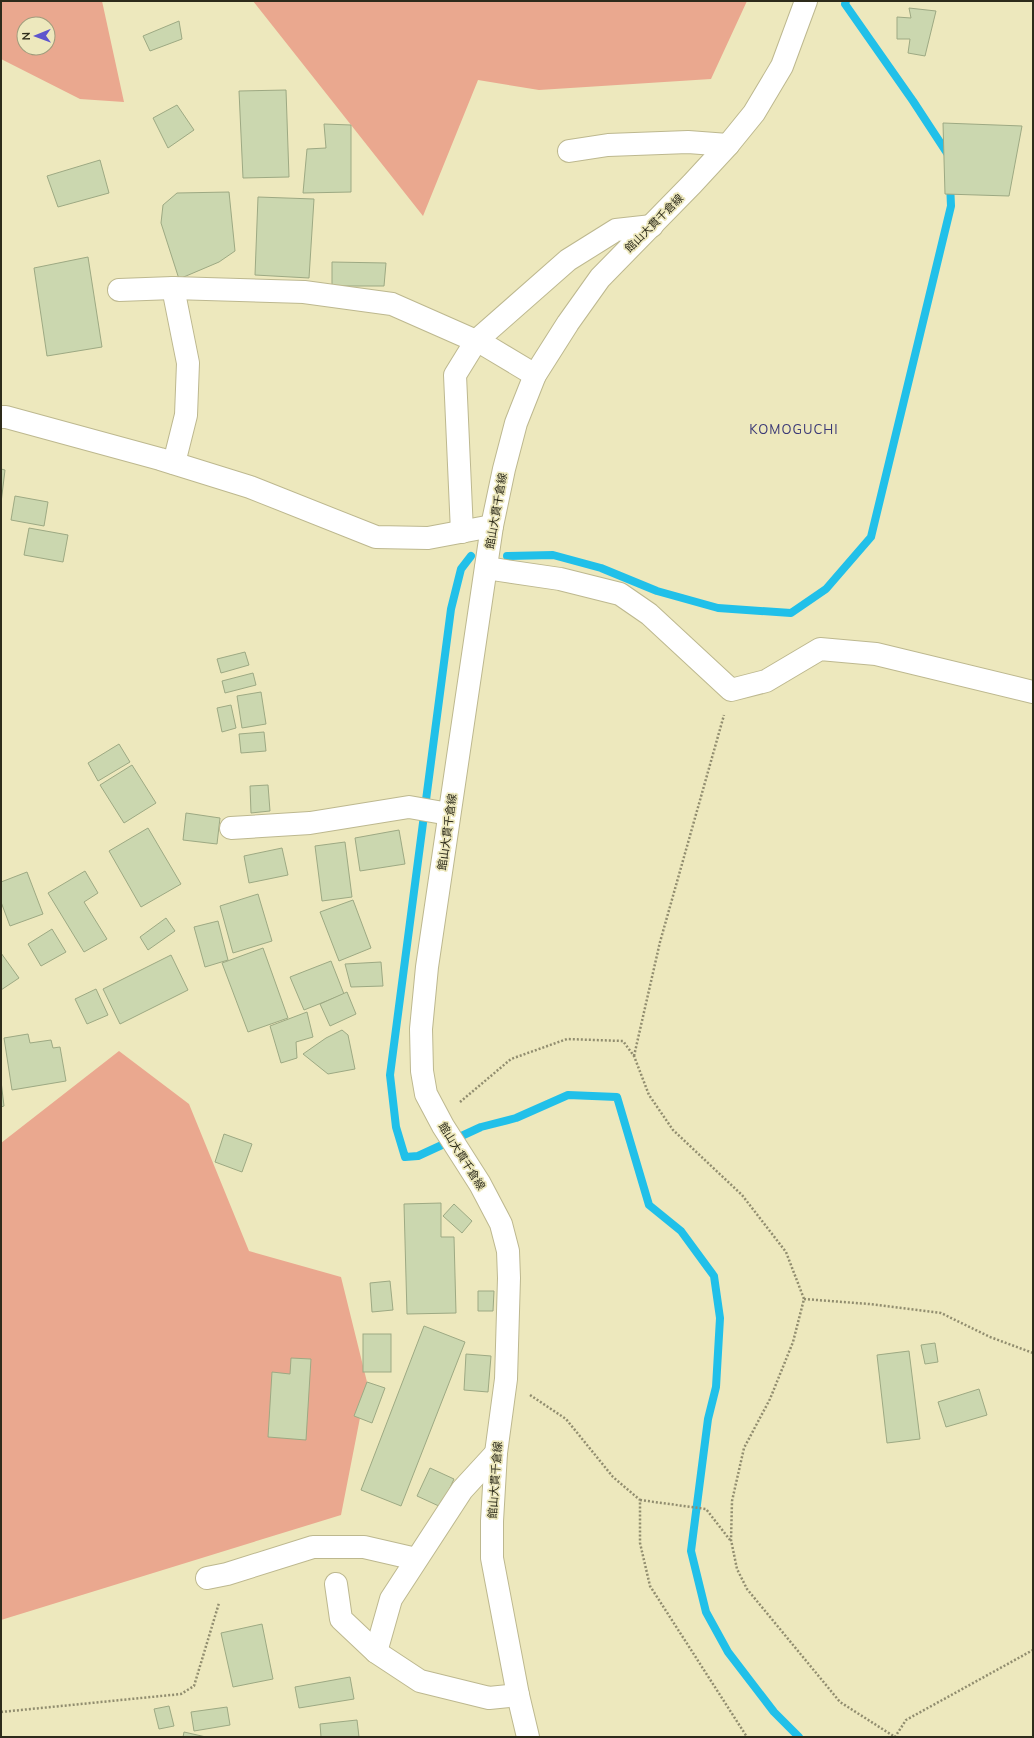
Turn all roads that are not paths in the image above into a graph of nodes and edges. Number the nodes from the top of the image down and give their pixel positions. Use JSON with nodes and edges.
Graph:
{"nodes":[{"id":1,"x":806,"y":1,"type":"edge"},
{"id":2,"x":728,"y":145,"type":"junction"},
{"id":3,"x":568,"y":151,"type":"dead end"},
{"id":4,"x":652,"y":226,"type":"junction"},
{"id":5,"x":173,"y":288,"type":"junction"},
{"id":6,"x":119,"y":290,"type":"dead end"},
{"id":7,"x":476,"y":341,"type":"junction"},
{"id":8,"x":535,"y":376,"type":"junction"},
{"id":9,"x":1,"y":417,"type":"edge"},
{"id":10,"x":174,"y":463,"type":"junction"},
{"id":11,"x":492,"y":526,"type":"junction"},
{"id":12,"x":462,"y":532,"type":"junction"},
{"id":13,"x":486,"y":568,"type":"junction"},
{"id":14,"x":1033,"y":692,"type":"edge"},
{"id":15,"x":449,"y":814,"type":"junction"},
{"id":16,"x":231,"y":828,"type":"dead end"},
{"id":17,"x":496,"y":1453,"type":"junction"},
{"id":18,"x":416,"y":1559,"type":"junction"},
{"id":19,"x":217,"y":1576,"type":"road end"},
{"id":20,"x":336,"y":1584,"type":"dead end"},
{"id":21,"x":376,"y":1652,"type":"junction"},
{"id":22,"x":518,"y":1695,"type":"junction"},
{"id":23,"x":528,"y":1737,"type":"edge"}],
"edges":[{"from":1,"to":2,"type":"street","name":"館山大貫千倉線"},
{"from":2,"to":3,"type":"street"},
{"from":2,"to":4,"type":"street","name":"館山大貫千倉線"},
{"from":4,"to":7,"type":"street"},
{"from":4,"to":8,"type":"street","name":"館山大貫千倉線"},
{"from":5,"to":6,"type":"street"},
{"from":5,"to":7,"type":"street"},
{"from":5,"to":10,"type":"street"},
{"from":7,"to":8,"type":"street"},
{"from":7,"to":12,"type":"street"},
{"from":8,"to":11,"type":"street","name":"館山大貫千倉線"},
{"from":9,"to":10,"type":"street"},
{"from":10,"to":12,"type":"street"},
{"from":11,"to":12,"type":"street"},
{"from":11,"to":13,"type":"street","name":"館山大貫千倉線"},
{"from":13,"to":14,"type":"street"},
{"from":13,"to":15,"type":"street","name":"館山大貫千倉線"},
{"from":15,"to":16,"type":"street"},
{"from":15,"to":17,"type":"street","name":"館山大貫千倉線"},
{"from":17,"to":18,"type":"street"},
{"from":17,"to":22,"type":"street","name":"館山大貫千倉線"},
{"from":18,"to":19,"type":"street"},
{"from":18,"to":21,"type":"street"},
{"from":20,"to":21,"type":"street"},
{"from":21,"to":22,"type":"street"},
{"from":22,"to":23,"type":"street","name":"館山大貫千倉線"}]}
